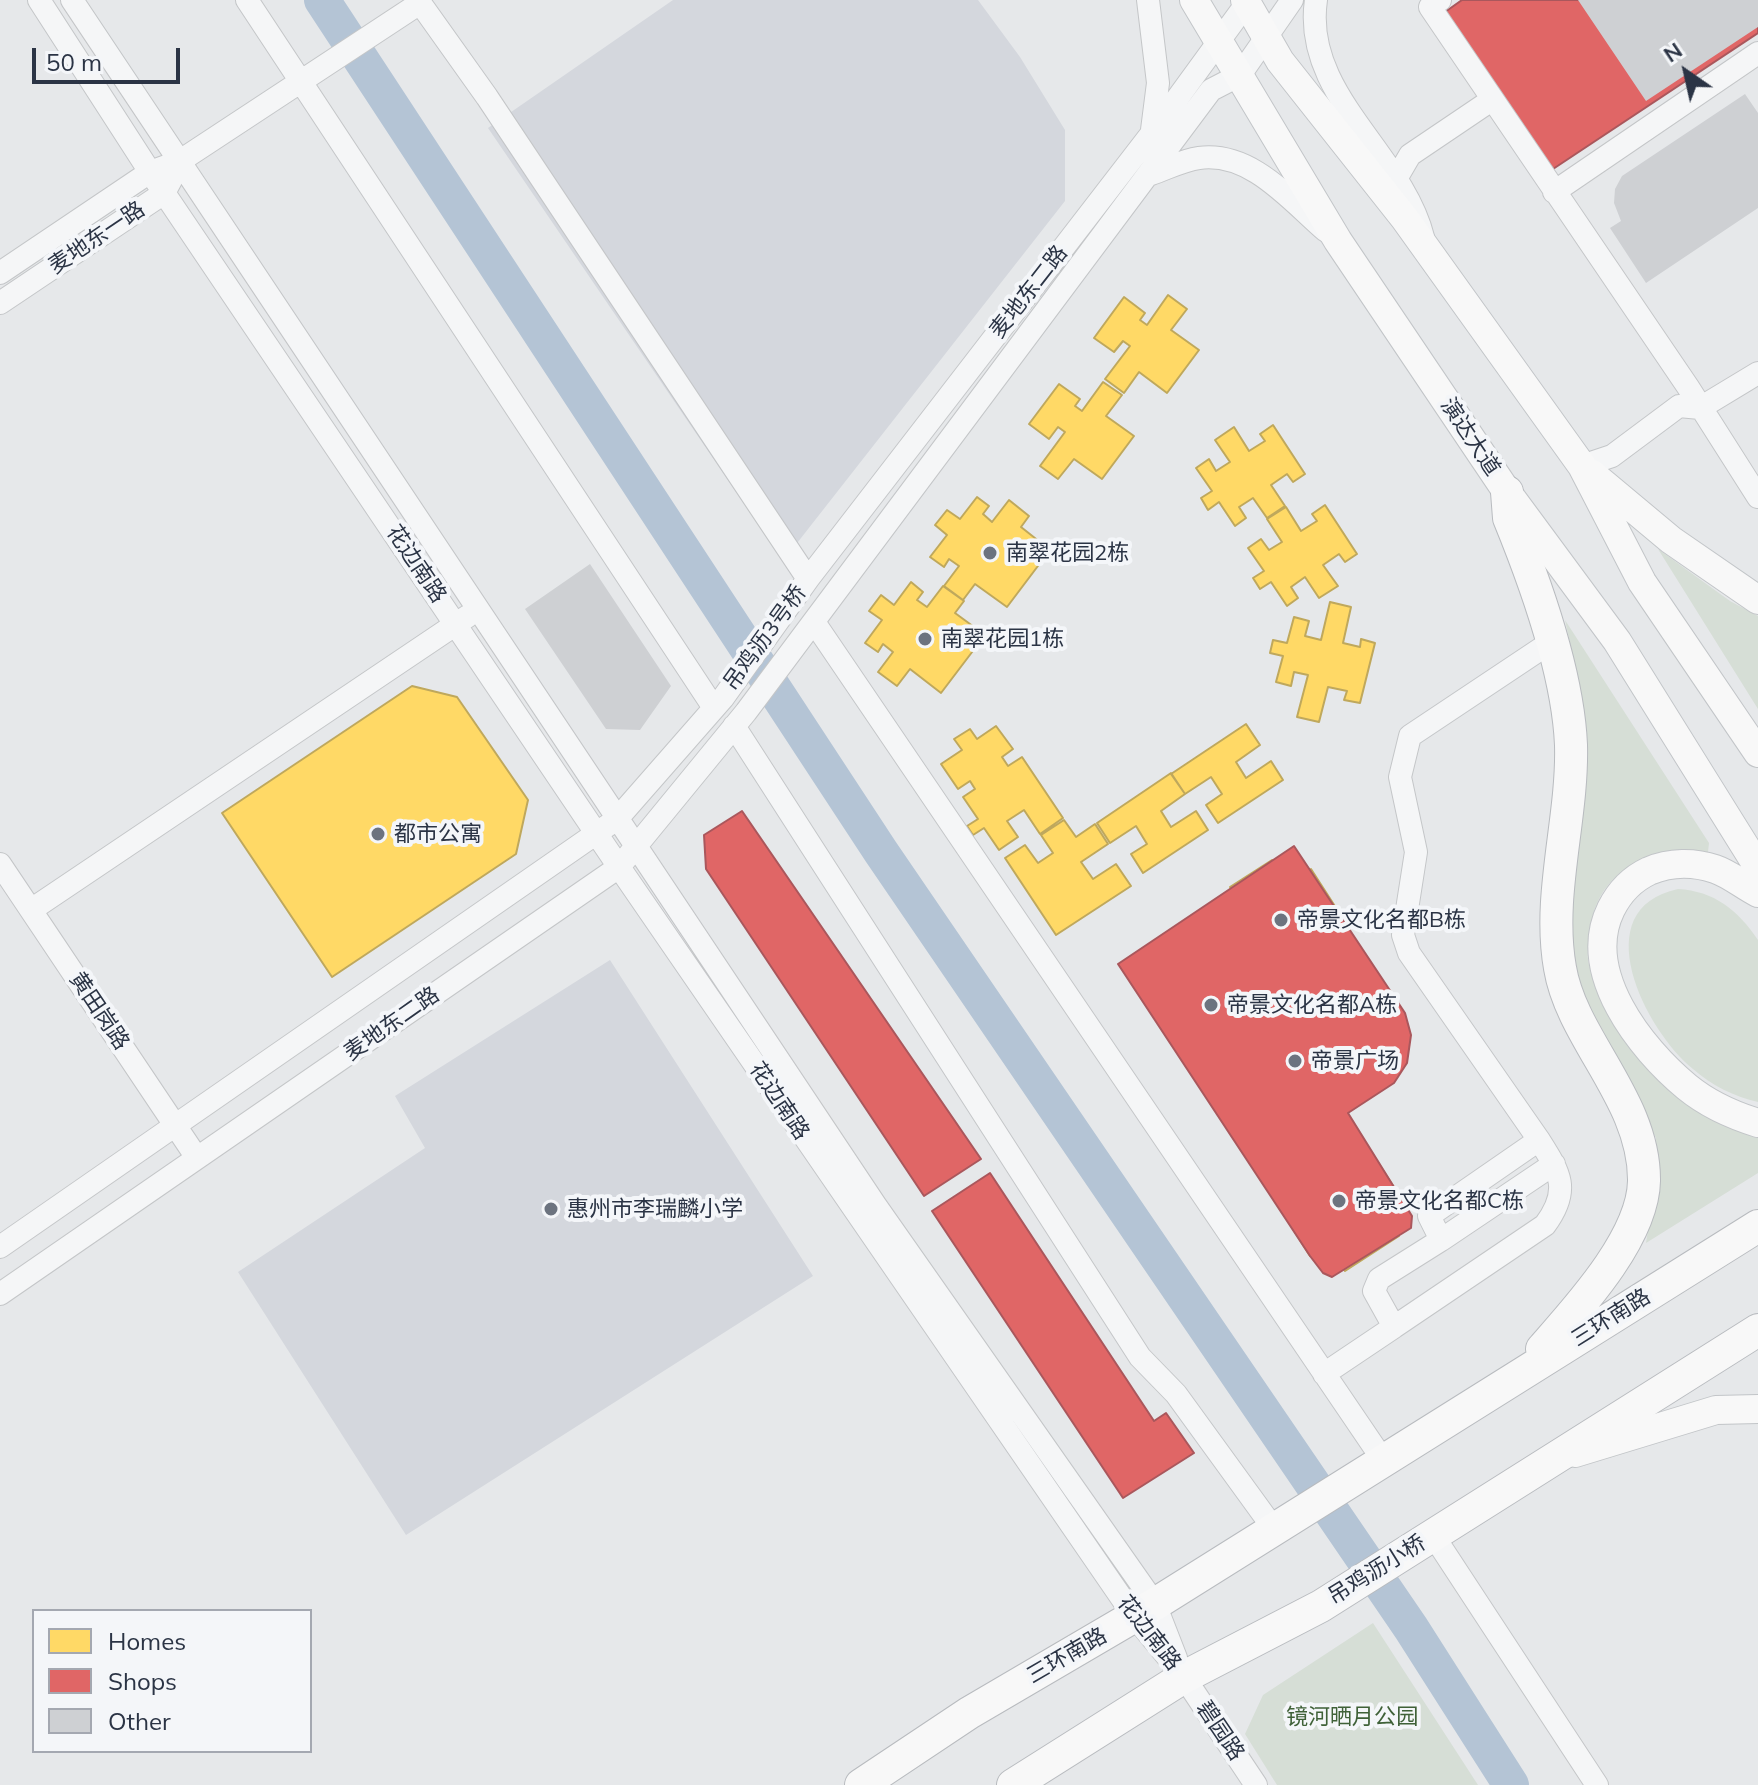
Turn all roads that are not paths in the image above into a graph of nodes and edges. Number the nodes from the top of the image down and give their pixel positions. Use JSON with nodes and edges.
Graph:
{"nodes":[{"id":1,"x":39,"y":0,"type":"edge"},
{"id":2,"x":72,"y":0,"type":"edge"},
{"id":3,"x":247,"y":0,"type":"edge"},
{"id":4,"x":1148,"y":0,"type":"edge"},
{"id":5,"x":1194,"y":0,"type":"edge"},
{"id":6,"x":1292,"y":0,"type":"edge"},
{"id":7,"x":1316,"y":0,"type":"edge"},
{"id":8,"x":1440,"y":0,"type":"edge"},
{"id":9,"x":1247,"y":1,"type":"edge"},
{"id":10,"x":419,"y":2,"type":"edge"},
{"id":11,"x":1267,"y":38,"type":"junction"},
{"id":12,"x":1220,"y":41,"type":"junction"},
{"id":13,"x":1758,"y":53,"type":"edge"},
{"id":14,"x":1240,"y":75,"type":"junction"},
{"id":15,"x":304,"y":83,"type":"junction"},
{"id":16,"x":1490,"y":101,"type":"junction"},
{"id":17,"x":1152,"y":132,"type":"junction"},
{"id":18,"x":180,"y":161,"type":"junction"},
{"id":19,"x":150,"y":172,"type":"junction"},
{"id":20,"x":1151,"y":174,"type":"junction"},
{"id":21,"x":1396,"y":179,"type":"junction"},
{"id":22,"x":1554,"y":192,"type":"junction"},
{"id":23,"x":164,"y":193,"type":"junction"},
{"id":24,"x":1338,"y":241,"type":"junction"},
{"id":25,"x":1425,"y":246,"type":"junction"},
{"id":26,"x":0,"y":273,"type":"edge"},
{"id":27,"x":0,"y":303,"type":"edge"},
{"id":28,"x":1758,"y":373,"type":"edge"},
{"id":29,"x":1700,"y":408,"type":"junction"},
{"id":30,"x":1582,"y":466,"type":"junction"},
{"id":31,"x":1507,"y":492,"type":"junction"},
{"id":32,"x":1758,"y":497,"type":"edge"},
{"id":33,"x":808,"y":579,"type":"junction"},
{"id":34,"x":831,"y":599,"type":"joint"},
{"id":35,"x":1758,"y":600,"type":"edge"},
{"id":36,"x":477,"y":609,"type":"junction"},
{"id":37,"x":814,"y":622,"type":"junction"},
{"id":38,"x":456,"y":624,"type":"junction"},
{"id":39,"x":1551,"y":642,"type":"junction"},
{"id":40,"x":719,"y":703,"type":"junction"},
{"id":41,"x":740,"y":719,"type":"junction"},
{"id":42,"x":1758,"y":753,"type":"edge"},
{"id":43,"x":617,"y":819,"type":"junction"},
{"id":44,"x":597,"y":834,"type":"junction"},
{"id":45,"x":636,"y":846,"type":"junction"},
{"id":46,"x":0,"y":864,"type":"edge"},
{"id":47,"x":619,"y":867,"type":"junction"},
{"id":48,"x":1758,"y":867,"type":"edge"},
{"id":49,"x":1758,"y":893,"type":"edge"},
{"id":50,"x":31,"y":910,"type":"junction"},
{"id":51,"x":1758,"y":1123,"type":"edge"},
{"id":52,"x":177,"y":1126,"type":"junction"},
{"id":53,"x":1539,"y":1140,"type":"junction"},
{"id":54,"x":197,"y":1158,"type":"junction"},
{"id":55,"x":1554,"y":1164,"type":"junction"},
{"id":56,"x":1758,"y":1226,"type":"edge"},
{"id":57,"x":1441,"y":1240,"type":"junction"},
{"id":58,"x":0,"y":1247,"type":"edge"},
{"id":59,"x":0,"y":1294,"type":"edge"},
{"id":60,"x":1394,"y":1327,"type":"junction"},
{"id":61,"x":1758,"y":1330,"type":"edge"},
{"id":62,"x":1324,"y":1374,"type":"junction"},
{"id":63,"x":1520,"y":1375,"type":"junction"},
{"id":64,"x":1758,"y":1409,"type":"edge"},
{"id":65,"x":1383,"y":1460,"type":"junction"},
{"id":66,"x":1551,"y":1460,"type":"junction"},
{"id":67,"x":1274,"y":1529,"type":"junction"},
{"id":68,"x":1433,"y":1535,"type":"junction"},
{"id":69,"x":1144,"y":1610,"type":"junction"},
{"id":70,"x":1184,"y":1677,"type":"junction"},
{"id":71,"x":861,"y":1785,"type":"edge"},
{"id":72,"x":1013,"y":1785,"type":"edge"},
{"id":73,"x":1256,"y":1785,"type":"edge"},
{"id":74,"x":1597,"y":1785,"type":"edge"}],
"edges":[{"from":1,"to":19,"type":"street","name":"花边南路"},
{"from":2,"to":18,"type":"street","name":"花边南路"},
{"from":3,"to":15,"type":"street"},
{"from":4,"to":17,"type":"street"},
{"from":5,"to":12,"type":"main road","name":"演达大道"},
{"from":6,"to":11,"type":"street"},
{"from":7,"to":21,"type":"street"},
{"from":8,"to":16,"type":"street"},
{"from":9,"to":11,"type":"main road"},
{"from":9,"to":12,"type":"street","name":"麦地东二路"},
{"from":10,"to":15,"type":"street","name":"麦地东一路"},
{"from":10,"to":33,"type":"street"},
{"from":11,"to":14,"type":"street"},
{"from":11,"to":25,"type":"main road"},
{"from":12,"to":14,"type":"main road","name":"演达大道"},
{"from":12,"to":17,"type":"street","name":"麦地东二路"},
{"from":13,"to":22,"type":"street"},
{"from":14,"to":20,"type":"street","name":"麦地东二路"},
{"from":14,"to":24,"type":"main road","name":"演达大道"},
{"from":15,"to":18,"type":"street","name":"麦地东一路"},
{"from":15,"to":40,"type":"street"},
{"from":16,"to":21,"type":"street"},
{"from":16,"to":22,"type":"street"},
{"from":17,"to":33,"type":"street","name":"麦地东二路"},
{"from":18,"to":19,"type":"street","name":"麦地东一路"},
{"from":18,"to":23,"type":"street","name":"麦地东一路"},
{"from":18,"to":36,"type":"street","name":"花边南路"},
{"from":19,"to":23,"type":"street","name":"花边南路"},
{"from":19,"to":26,"type":"street","name":"麦地东一路"},
{"from":20,"to":24,"type":"street"},
{"from":20,"to":34,"type":"street","name":"麦地东二路"},
{"from":21,"to":25,"type":"street"},
{"from":22,"to":29,"type":"street"},
{"from":23,"to":27,"type":"street","name":"麦地东一路"},
{"from":23,"to":38,"type":"street","name":"花边南路"},
{"from":24,"to":31,"type":"main road","name":"演达大道"},
{"from":25,"to":30,"type":"main road"},
{"from":28,"to":29,"type":"street"},
{"from":29,"to":30,"type":"street"},
{"from":29,"to":32,"type":"street"},
{"from":30,"to":35,"type":"main road"},
{"from":30,"to":42,"type":"main road"},
{"from":31,"to":39,"type":"highway"},
{"from":31,"to":48,"type":"main road","name":"演达大道"},
{"from":33,"to":40,"type":"street","name":"吊鸡沥3号桥"},
{"from":34,"to":37,"type":"street","name":"吊鸡沥3号桥"},
{"from":36,"to":38,"type":"street"},
{"from":36,"to":43,"type":"street","name":"花边南路"},
{"from":37,"to":41,"type":"street","name":"吊鸡沥3号桥"},
{"from":37,"to":62,"type":"street"},
{"from":38,"to":44,"type":"street","name":"花边南路"},
{"from":38,"to":50,"type":"street"},
{"from":39,"to":53,"type":"street"},
{"from":39,"to":63,"type":"highway"},
{"from":40,"to":43,"type":"street","name":"麦地东二路"},
{"from":41,"to":45,"type":"street","name":"麦地东二路"},
{"from":41,"to":67,"type":"street"},
{"from":43,"to":44,"type":"street","name":"麦地东二路"},
{"from":43,"to":45,"type":"street","name":"花边南路"},
{"from":44,"to":47,"type":"street","name":"花边南路"},
{"from":44,"to":52,"type":"street","name":"麦地东二路"},
{"from":45,"to":47,"type":"street","name":"麦地东二路"},
{"from":45,"to":69,"type":"street","name":"花边南路"},
{"from":46,"to":50,"type":"street","name":"黄田岗路"},
{"from":47,"to":54,"type":"street","name":"麦地东二路"},
{"from":47,"to":69,"type":"street","name":"花边南路"},
{"from":49,"to":51,"type":"main road"},
{"from":50,"to":52,"type":"street","name":"黄田岗路"},
{"from":52,"to":54,"type":"street","name":"黄田岗路"},
{"from":52,"to":58,"type":"street","name":"麦地东二路"},
{"from":53,"to":55,"type":"street"},
{"from":53,"to":57,"type":"street"},
{"from":54,"to":59,"type":"street","name":"麦地东二路"},
{"from":55,"to":57,"type":"street"},
{"from":55,"to":60,"type":"street"},
{"from":56,"to":63,"type":"highway","name":"三环南路"},
{"from":57,"to":60,"type":"street"},
{"from":60,"to":62,"type":"street"},
{"from":61,"to":66,"type":"highway"},
{"from":62,"to":65,"type":"street"},
{"from":63,"to":65,"type":"highway","name":"三环南路"},
{"from":64,"to":66,"type":"main road"},
{"from":65,"to":67,"type":"highway"},
{"from":66,"to":68,"type":"highway"},
{"from":67,"to":69,"type":"highway","name":"三环南路"},
{"from":68,"to":70,"type":"highway","name":"吊鸡沥小桥"},
{"from":68,"to":74,"type":"street"},
{"from":69,"to":70,"type":"street","name":"花边南路"},
{"from":69,"to":71,"type":"highway","name":"三环南路"},
{"from":70,"to":72,"type":"highway"},
{"from":70,"to":73,"type":"street","name":"碧园路"}]}
